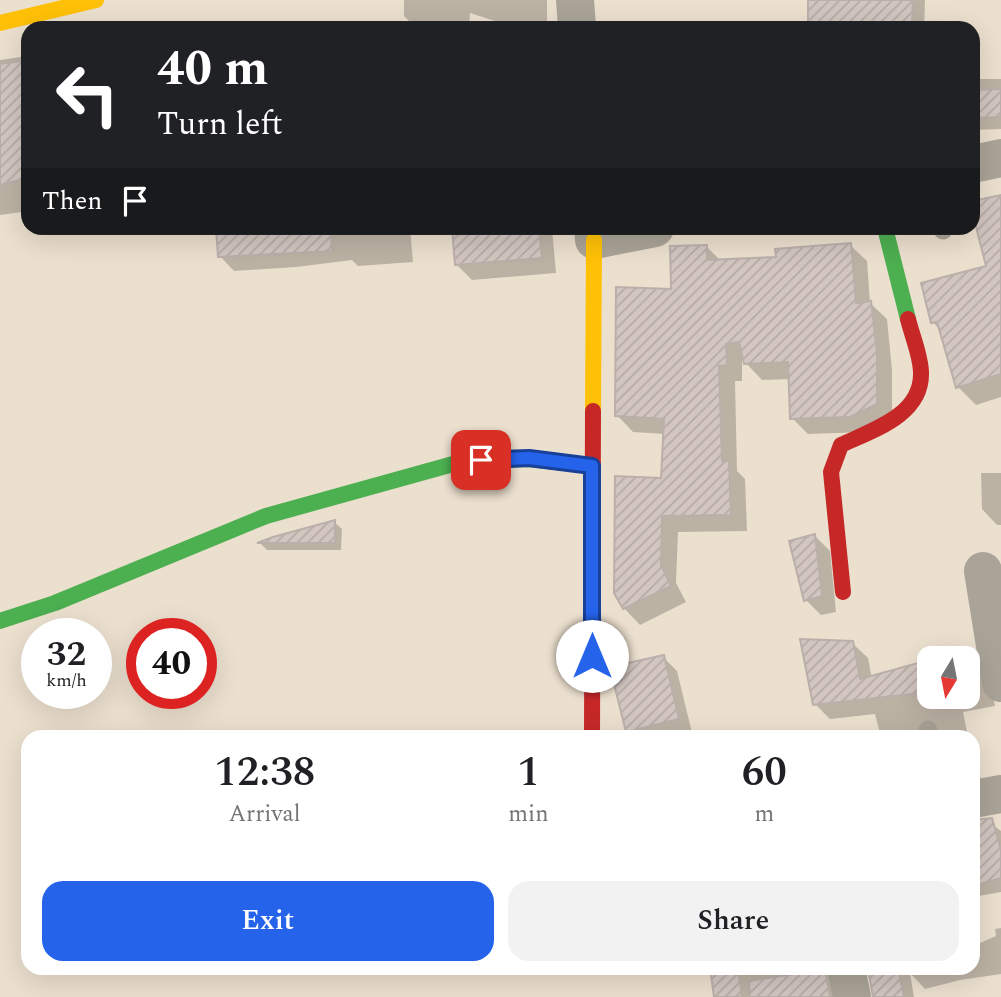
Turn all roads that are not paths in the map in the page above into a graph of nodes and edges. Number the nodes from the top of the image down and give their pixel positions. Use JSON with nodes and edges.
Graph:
{"nodes":[{"id":1,"x":96,"y":0,"type":"edge"},
{"id":2,"x":575,"y":0,"type":"edge"},
{"id":3,"x":576,"y":21,"type":"edge"},
{"id":4,"x":0,"y":23,"type":"edge"},
{"id":5,"x":1001,"y":158,"type":"edge"},
{"id":6,"x":980,"y":162,"type":"edge"},
{"id":7,"x":593,"y":235,"type":"edge"},
{"id":8,"x":886,"y":235,"type":"edge"},
{"id":9,"x":592,"y":466,"type":"junction"},
{"id":10,"x":983,"y":571,"type":"dead end"},
{"id":11,"x":843,"y":592,"type":"dead end"},
{"id":12,"x":0,"y":621,"type":"edge"},
{"id":13,"x":1001,"y":683,"type":"edge"},
{"id":14,"x":592,"y":730,"type":"edge"},
{"id":15,"x":1001,"y":794,"type":"edge"},
{"id":16,"x":980,"y":798,"type":"edge"},
{"id":17,"x":847,"y":975,"type":"edge"},
{"id":18,"x":852,"y":997,"type":"edge"}],
"edges":[{"from":1,"to":4,"type":"street"},
{"from":2,"to":3,"type":"street"},
{"from":5,"to":6,"type":"street"},
{"from":7,"to":9,"type":"street"},
{"from":8,"to":11,"type":"street"},
{"from":9,"to":12,"type":"street"},
{"from":9,"to":14,"type":"street"},
{"from":10,"to":13,"type":"street"},
{"from":15,"to":16,"type":"street"},
{"from":17,"to":18,"type":"street"}]}
